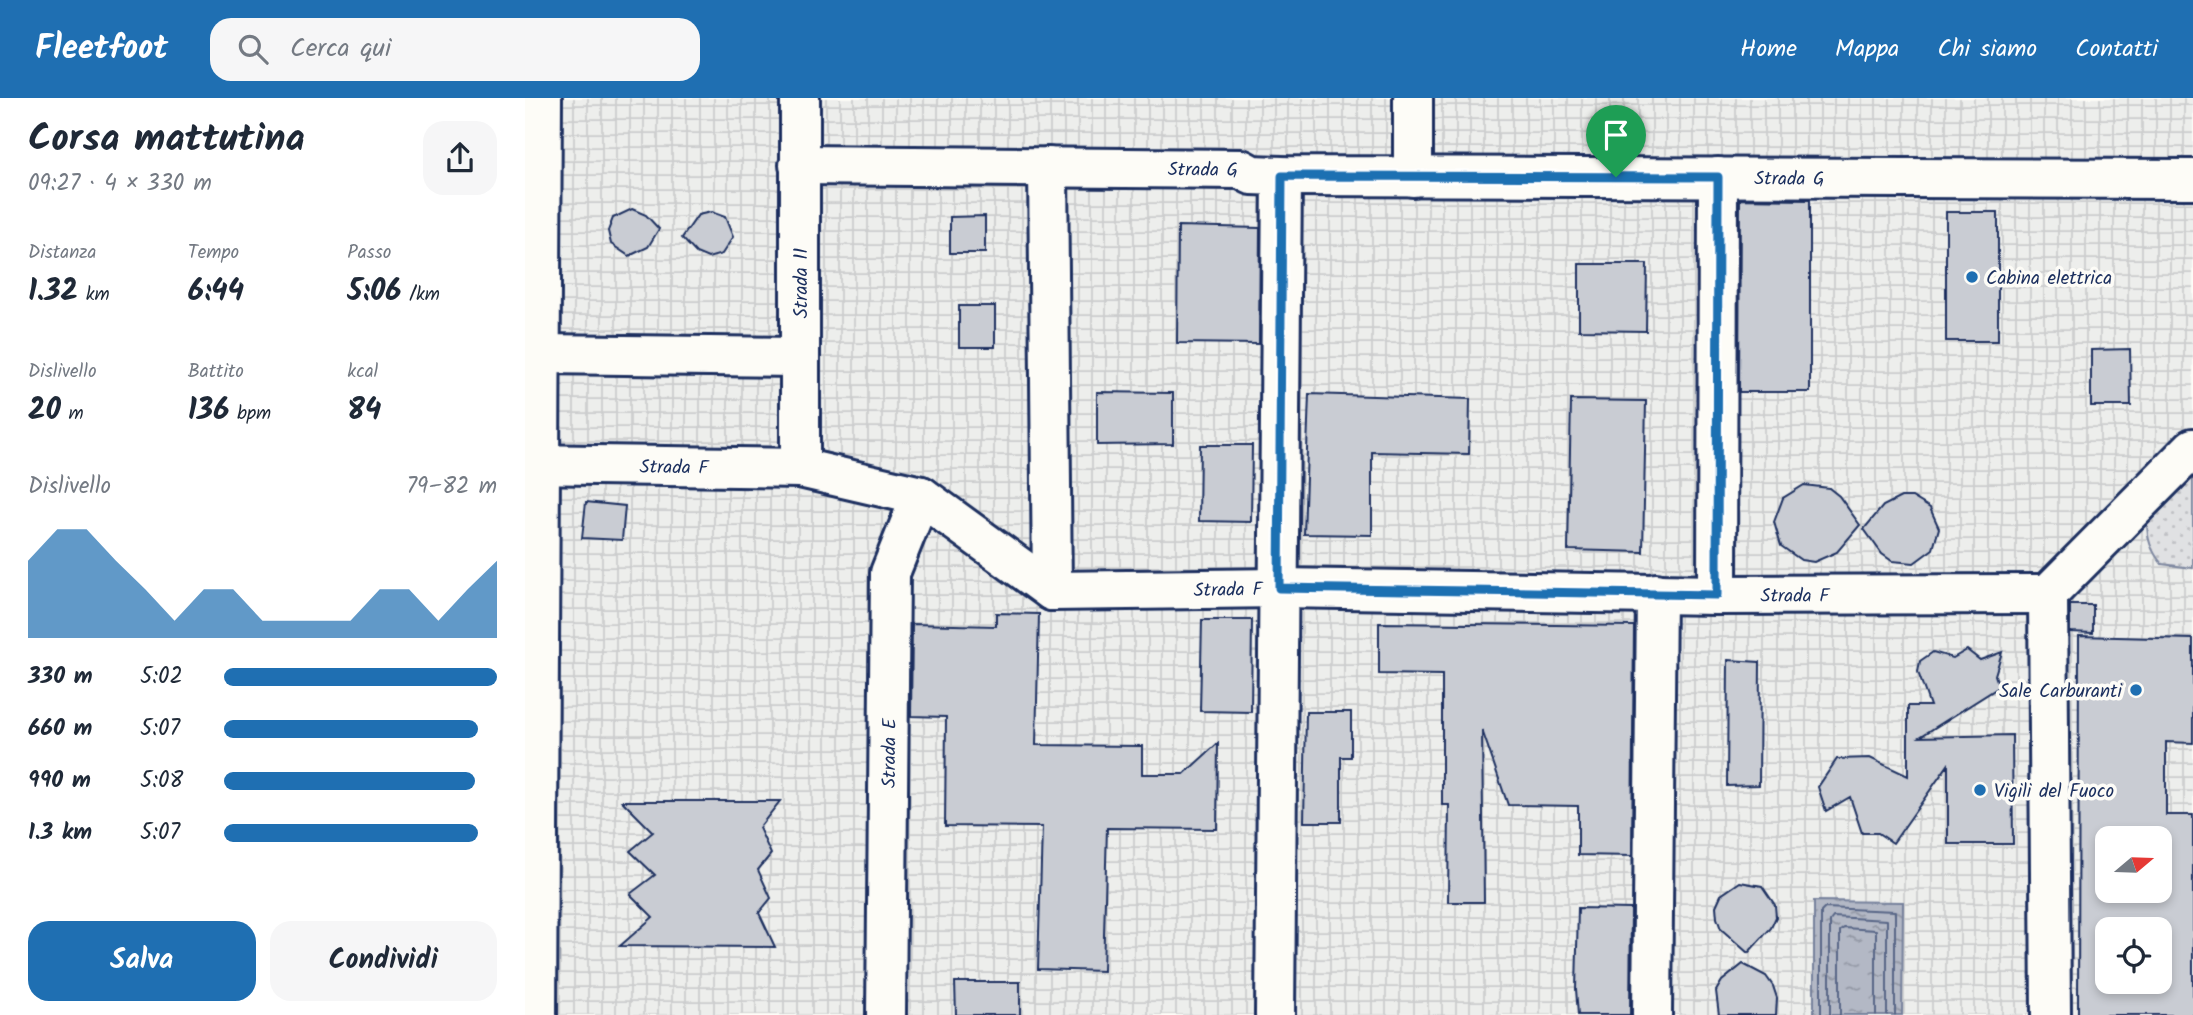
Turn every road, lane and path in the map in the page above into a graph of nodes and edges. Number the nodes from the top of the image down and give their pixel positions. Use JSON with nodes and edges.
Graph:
{"nodes":[{"id":1,"x":542,"y":98,"type":"edge"},
{"id":2,"x":800,"y":98,"type":"edge"},
{"id":3,"x":1413,"y":98,"type":"edge"},
{"id":4,"x":799,"y":165,"type":"junction"},
{"id":5,"x":1048,"y":167,"type":"junction"},
{"id":6,"x":1282,"y":176,"type":"junction"},
{"id":7,"x":1413,"y":177,"type":"junction"},
{"id":8,"x":1718,"y":177,"type":"junction"},
{"id":9,"x":2193,"y":179,"type":"edge"},
{"id":10,"x":540,"y":354,"type":"junction"},
{"id":11,"x":800,"y":357,"type":"junction"},
{"id":12,"x":2193,"y":448,"type":"edge"},
{"id":13,"x":532,"y":464,"type":"edge"},
{"id":14,"x":800,"y":468,"type":"junction"},
{"id":15,"x":921,"y":496,"type":"junction"},
{"id":16,"x":1279,"y":588,"type":"junction"},
{"id":17,"x":1052,"y":592,"type":"junction"},
{"id":18,"x":1656,"y":593,"type":"junction"},
{"id":19,"x":2048,"y":594,"type":"junction"},
{"id":20,"x":1717,"y":595,"type":"junction"},
{"id":21,"x":537,"y":1015,"type":"edge"},
{"id":22,"x":886,"y":1015,"type":"edge"},
{"id":23,"x":1275,"y":1015,"type":"edge"},
{"id":24,"x":1652,"y":1015,"type":"edge"},
{"id":25,"x":2051,"y":1015,"type":"edge"}],
"edges":[{"from":1,"to":10,"type":"lane"},
{"from":2,"to":4,"type":"lane","name":"Strada 11"},
{"from":3,"to":7,"type":"lane"},
{"from":4,"to":5,"type":"lane","name":"Strada G"},
{"from":4,"to":11,"type":"lane","name":"Strada 11"},
{"from":5,"to":6,"type":"lane","name":"Strada G"},
{"from":5,"to":17,"type":"lane"},
{"from":6,"to":7,"type":"lane","name":"Strada G"},
{"from":6,"to":16,"type":"lane"},
{"from":7,"to":8,"type":"lane","name":"Strada G"},
{"from":8,"to":9,"type":"lane","name":"Strada G"},
{"from":8,"to":20,"type":"lane"},
{"from":10,"to":11,"type":"lane"},
{"from":10,"to":13,"type":"lane"},
{"from":11,"to":14,"type":"lane","name":"Strada 11"},
{"from":12,"to":19,"type":"lane"},
{"from":13,"to":14,"type":"lane","name":"Strada F"},
{"from":13,"to":21,"type":"lane"},
{"from":14,"to":15,"type":"lane","name":"Strada F"},
{"from":15,"to":17,"type":"lane","name":"Strada F"},
{"from":15,"to":22,"type":"lane","name":"Strada E"},
{"from":16,"to":17,"type":"lane","name":"Strada F"},
{"from":16,"to":18,"type":"lane","name":"Strada F"},
{"from":16,"to":23,"type":"lane"},
{"from":18,"to":20,"type":"lane","name":"Strada F"},
{"from":18,"to":24,"type":"lane"},
{"from":19,"to":20,"type":"lane","name":"Strada F"},
{"from":19,"to":25,"type":"lane"}]}
